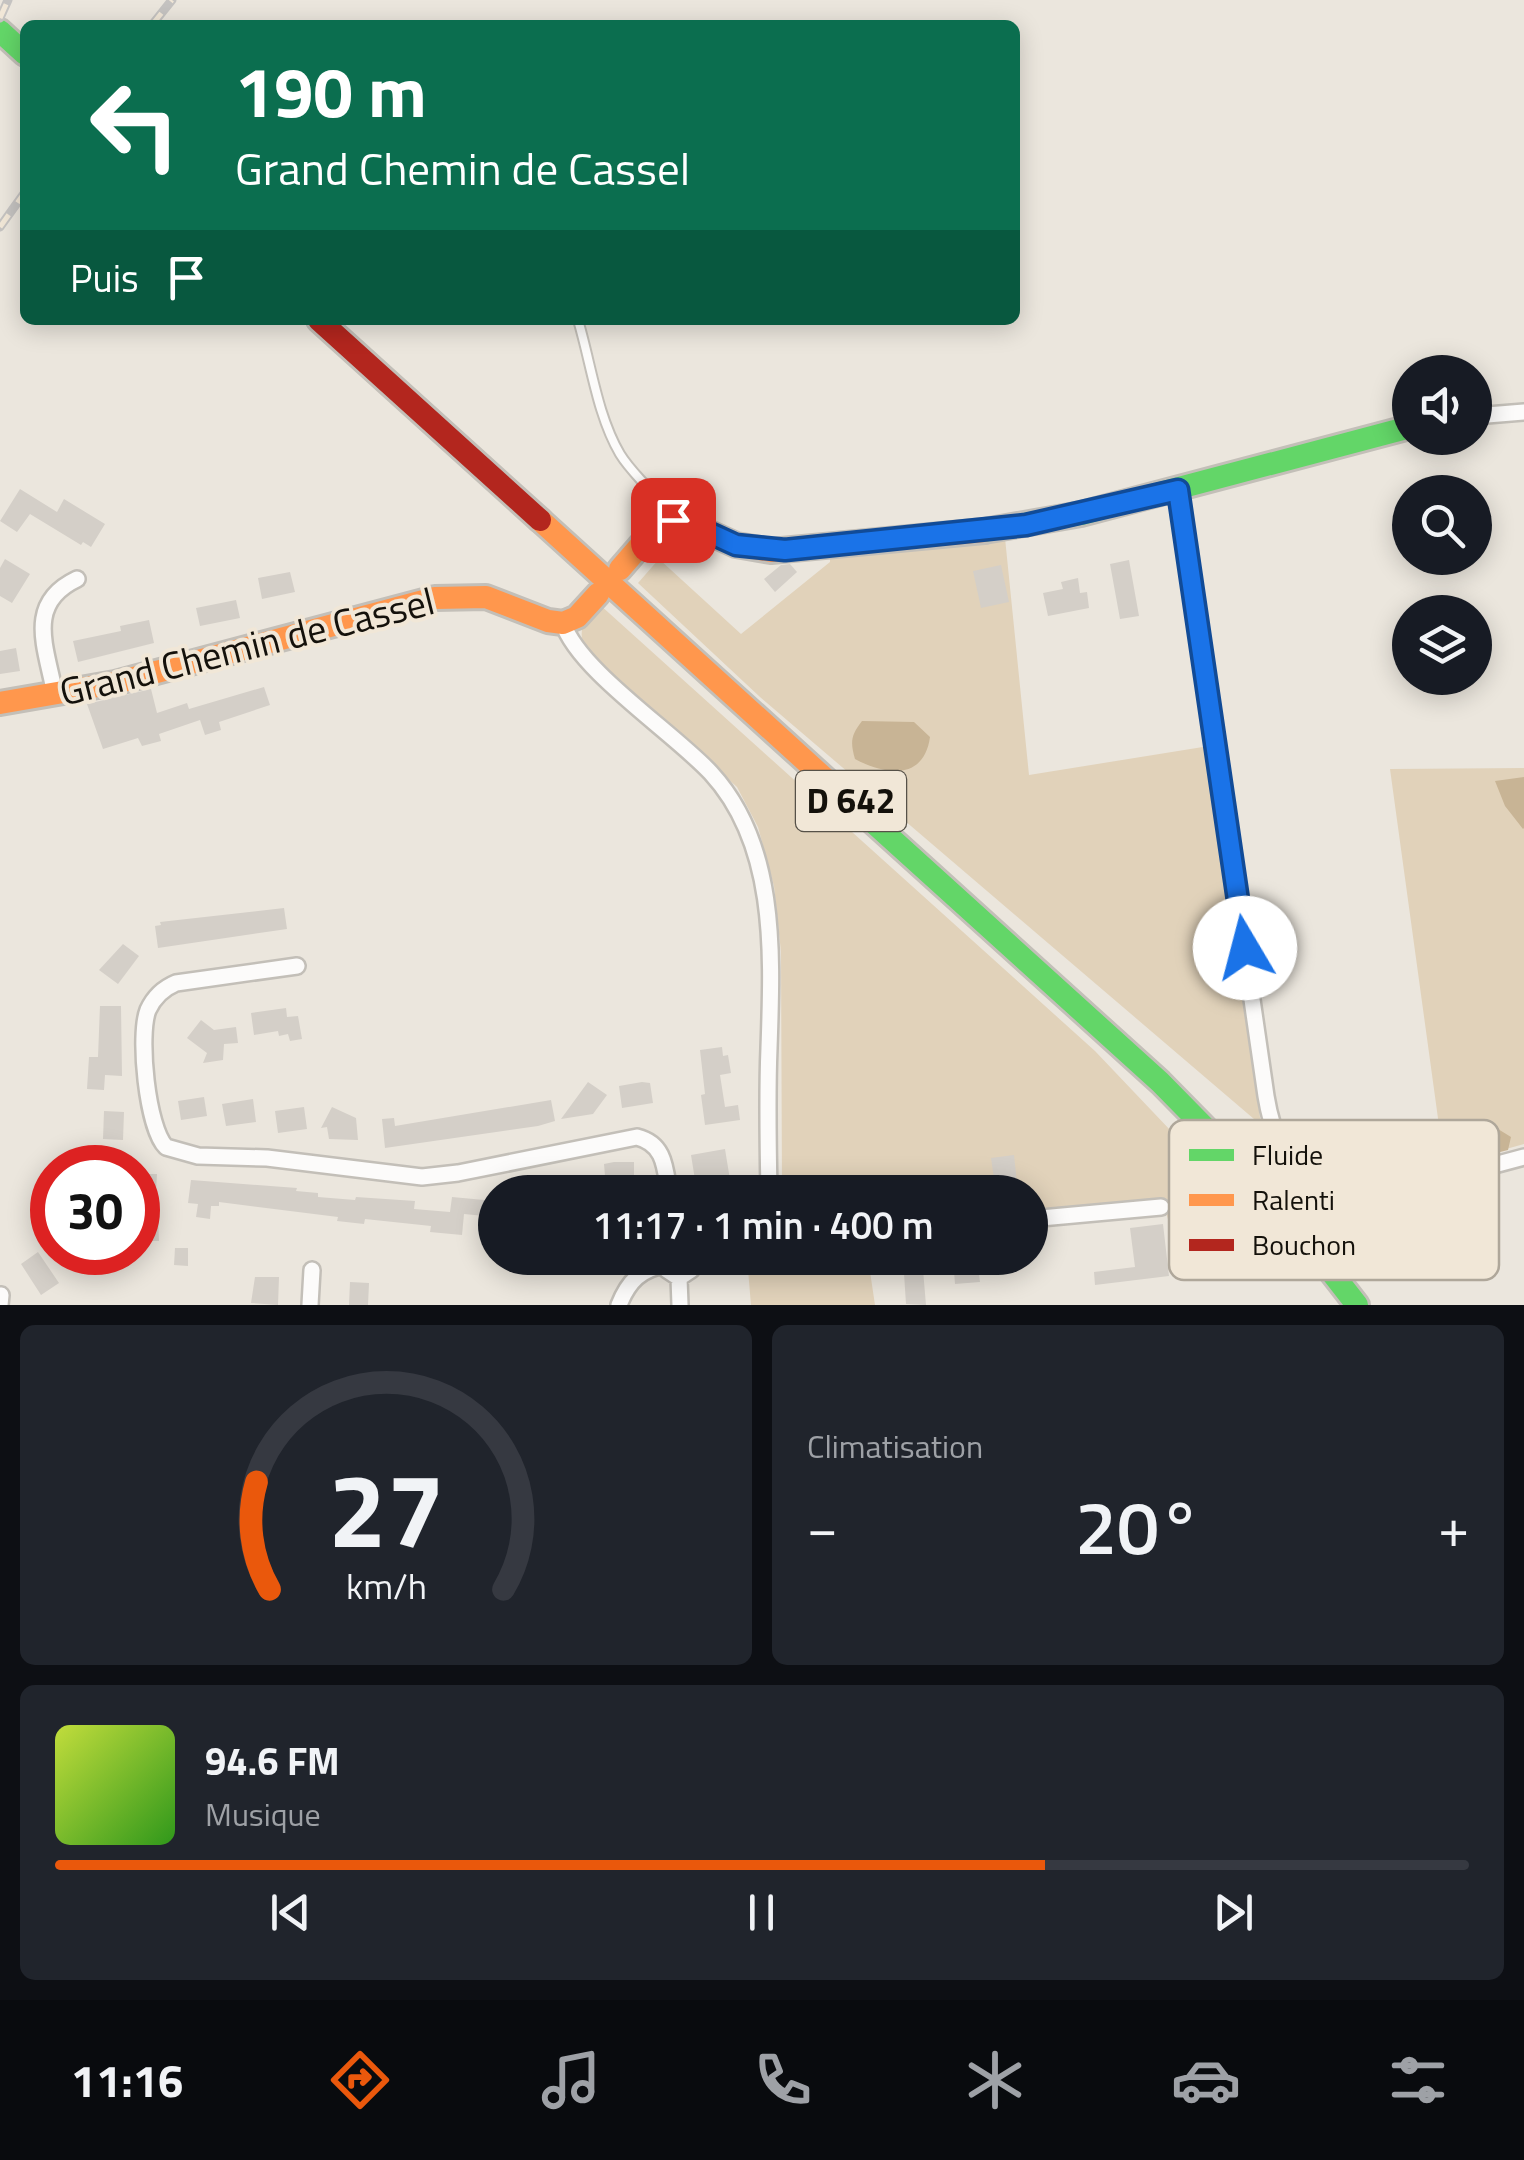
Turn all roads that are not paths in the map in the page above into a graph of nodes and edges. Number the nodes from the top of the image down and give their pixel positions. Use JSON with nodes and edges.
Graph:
{"nodes":[{"id":1,"x":325,"y":325,"type":"edge"},
{"id":2,"x":579,"y":325,"type":"edge"},
{"id":3,"x":1524,"y":412,"type":"edge"},
{"id":4,"x":1492,"y":415,"type":"edge"},
{"id":5,"x":1392,"y":432,"type":"edge"},
{"id":6,"x":1178,"y":490,"type":"junction"},
{"id":7,"x":668,"y":521,"type":"junction"},
{"id":8,"x":620,"y":568,"type":"dead end"},
{"id":9,"x":77,"y":579,"type":"dead end"},
{"id":10,"x":598,"y":594,"type":"dead end"},
{"id":11,"x":563,"y":623,"type":"junction"},
{"id":12,"x":54,"y":695,"type":"junction"},
{"id":13,"x":0,"y":703,"type":"edge"},
{"id":14,"x":296,"y":966,"type":"dead end"},
{"id":15,"x":1197,"y":1120,"type":"edge"},
{"id":16,"x":1273,"y":1120,"type":"edge"},
{"id":17,"x":1524,"y":1157,"type":"edge"},
{"id":18,"x":1499,"y":1163,"type":"edge"},
{"id":19,"x":666,"y":1175,"type":"edge"},
{"id":20,"x":768,"y":1175,"type":"edge"},
{"id":21,"x":1161,"y":1207,"type":"dead end"},
{"id":22,"x":1048,"y":1217,"type":"edge"},
{"id":23,"x":312,"y":1270,"type":"dead end"},
{"id":24,"x":638,"y":1275,"type":"edge"},
{"id":25,"x":672,"y":1275,"type":"edge"},
{"id":26,"x":684,"y":1275,"type":"edge"},
{"id":27,"x":678,"y":1278,"type":"junction"},
{"id":28,"x":1338,"y":1280,"type":"edge"},
{"id":29,"x":1,"y":1295,"type":"edge"},
{"id":30,"x":0,"y":1305,"type":"edge"},
{"id":31,"x":310,"y":1305,"type":"edge"},
{"id":32,"x":618,"y":1305,"type":"edge"},
{"id":33,"x":680,"y":1305,"type":"edge"},
{"id":34,"x":1357,"y":1305,"type":"edge"}],
"edges":[{"from":1,"to":15,"type":"main road","number":"D 642"},
{"from":2,"to":7,"type":"lane"},
{"from":3,"to":4,"type":"street"},
{"from":5,"to":6,"type":"main road"},
{"from":6,"to":7,"type":"main road"},
{"from":6,"to":16,"type":"street"},
{"from":7,"to":8,"type":"main road"},
{"from":9,"to":12,"type":"street"},
{"from":10,"to":11,"type":"main road"},
{"from":11,"to":12,"type":"main road","name":"Grand Chemin de Cassel"},
{"from":11,"to":20,"type":"street"},
{"from":12,"to":13,"type":"main road","name":"Grand Chemin de Cassel"},
{"from":14,"to":19,"type":"street"},
{"from":17,"to":18,"type":"street"},
{"from":21,"to":22,"type":"street"},
{"from":23,"to":31,"type":"street"},
{"from":24,"to":32,"type":"street"},
{"from":25,"to":27,"type":"street"},
{"from":26,"to":27,"type":"street"},
{"from":27,"to":33,"type":"street"},
{"from":28,"to":34,"type":"main road","number":"D 642"},
{"from":29,"to":30,"type":"street"}]}
